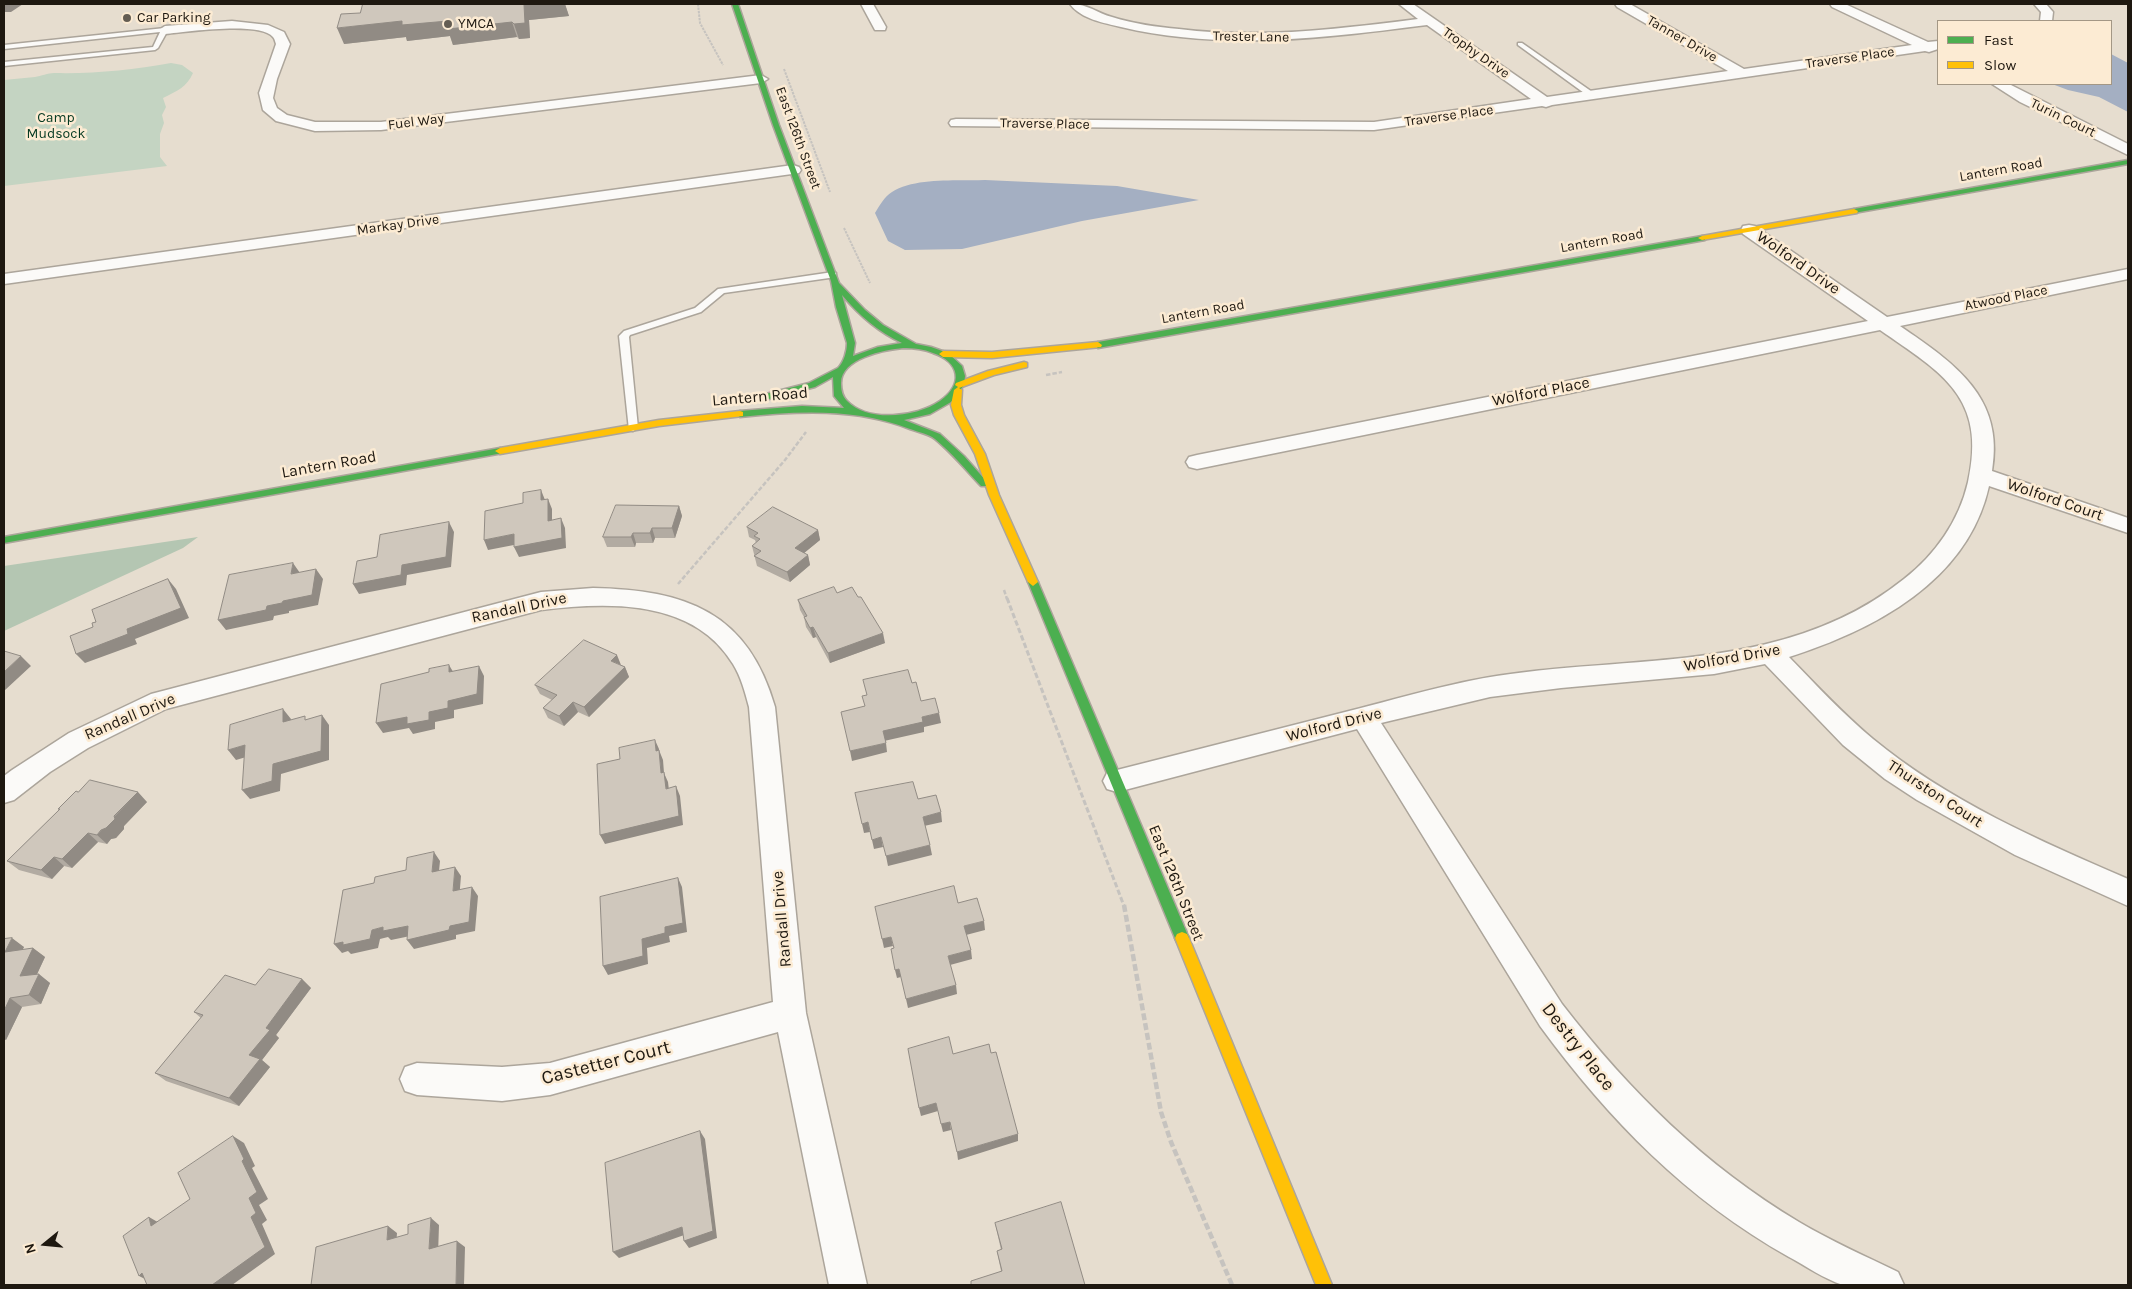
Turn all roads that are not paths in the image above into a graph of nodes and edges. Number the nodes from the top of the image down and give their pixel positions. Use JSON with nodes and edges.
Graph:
{"nodes":[{"id":1,"x":735,"y":4,"type":"edge"},
{"id":2,"x":867,"y":4,"type":"edge"},
{"id":3,"x":1076,"y":4,"type":"edge"},
{"id":4,"x":1405,"y":4,"type":"edge"},
{"id":5,"x":1621,"y":4,"type":"edge"},
{"id":6,"x":1836,"y":4,"type":"edge"},
{"id":7,"x":2040,"y":4,"type":"edge"},
{"id":8,"x":2046,"y":20,"type":"edge"},
{"id":9,"x":1431,"y":21,"type":"junction"},
{"id":10,"x":880,"y":27,"type":"dead end"},
{"id":11,"x":165,"y":30,"type":"junction"},
{"id":12,"x":1520,"y":44,"type":"dead end"},
{"id":13,"x":4,"y":47,"type":"edge"},
{"id":14,"x":1934,"y":48,"type":"edge"},
{"id":15,"x":4,"y":64,"type":"edge"},
{"id":16,"x":1744,"y":74,"type":"junction"},
{"id":17,"x":761,"y":79,"type":"junction"},
{"id":18,"x":2001,"y":85,"type":"edge"},
{"id":19,"x":2013,"y":85,"type":"edge"},
{"id":20,"x":1594,"y":96,"type":"junction"},
{"id":21,"x":1546,"y":103,"type":"junction"},
{"id":22,"x":956,"y":123,"type":"dead end"},
{"id":23,"x":2128,"y":136,"type":"edge"},
{"id":24,"x":2128,"y":150,"type":"edge"},
{"id":25,"x":2128,"y":162,"type":"edge"},
{"id":26,"x":793,"y":170,"type":"junction"},
{"id":27,"x":1749,"y":230,"type":"junction"},
{"id":28,"x":2128,"y":274,"type":"edge"},
{"id":29,"x":834,"y":278,"type":"junction"},
{"id":30,"x":4,"y":279,"type":"edge"},
{"id":31,"x":1884,"y":323,"type":"junction"},
{"id":32,"x":921,"y":347,"type":"junction"},
{"id":33,"x":1081,"y":348,"type":"junction"},
{"id":34,"x":943,"y":354,"type":"junction"},
{"id":35,"x":843,"y":368,"type":"junction"},
{"id":36,"x":958,"y":388,"type":"junction"},
{"id":37,"x":864,"y":414,"type":"junction"},
{"id":38,"x":889,"y":418,"type":"junction"},
{"id":39,"x":659,"y":423,"type":"junction"},
{"id":40,"x":633,"y":428,"type":"junction"},
{"id":41,"x":1197,"y":462,"type":"dead end"},
{"id":42,"x":1980,"y":475,"type":"junction"},
{"id":43,"x":994,"y":495,"type":"junction"},
{"id":44,"x":2128,"y":526,"type":"edge"},
{"id":45,"x":4,"y":540,"type":"edge"},
{"id":46,"x":1771,"y":654,"type":"junction"},
{"id":47,"x":1364,"y":718,"type":"junction"},
{"id":48,"x":1117,"y":781,"type":"junction"},
{"id":49,"x":4,"y":792,"type":"edge"},
{"id":50,"x":2128,"y":893,"type":"edge"},
{"id":51,"x":790,"y":1013,"type":"junction"},
{"id":52,"x":417,"y":1079,"type":"dead end"},
{"id":53,"x":848,"y":1285,"type":"edge"},
{"id":54,"x":1324,"y":1285,"type":"edge"},
{"id":55,"x":1885,"y":1285,"type":"edge"}],
"edges":[{"from":1,"to":17,"type":"main road","name":"East 126th Street"},
{"from":2,"to":10,"type":"street"},
{"from":3,"to":9,"type":"street","name":"Trester Lane"},
{"from":4,"to":9,"type":"street","name":"Trophy Drive"},
{"from":5,"to":16,"type":"street","name":"Tanner Drive"},
{"from":6,"to":14,"type":"street"},
{"from":7,"to":8,"type":"street"},
{"from":9,"to":21,"type":"street","name":"Trophy Drive"},
{"from":11,"to":13,"type":"lane"},
{"from":11,"to":15,"type":"lane"},
{"from":11,"to":17,"type":"street","name":"Fuel Way"},
{"from":12,"to":20,"type":"lane"},
{"from":14,"to":16,"type":"street","name":"Traverse Place"},
{"from":16,"to":20,"type":"street","name":"Traverse Place"},
{"from":17,"to":26,"type":"main road","name":"East 126th Street"},
{"from":18,"to":24,"type":"street","name":"Turin Court"},
{"from":19,"to":23,"type":"street","name":"Turin Court"},
{"from":20,"to":21,"type":"street","name":"Traverse Place"},
{"from":21,"to":22,"type":"street","name":"Traverse Place"},
{"from":25,"to":27,"type":"main road","name":"Lantern Road"},
{"from":26,"to":29,"type":"main road","name":"East 126th Street"},
{"from":26,"to":30,"type":"street","name":"Markay Drive"},
{"from":27,"to":31,"type":"street","name":"Wolford Drive"},
{"from":27,"to":33,"type":"main road","name":"Lantern Road"},
{"from":28,"to":31,"type":"street","name":"Atwood Place"},
{"from":29,"to":32,"type":"main road","name":"East 126th Street"},
{"from":29,"to":35,"type":"main road","name":"East 126th Street"},
{"from":29,"to":40,"type":"lane"},
{"from":31,"to":41,"type":"street","name":"Wolford Place"},
{"from":31,"to":42,"type":"street","name":"Wolford Drive"},
{"from":32,"to":34,"type":"main road"},
{"from":32,"to":35,"type":"main road"},
{"from":33,"to":34,"type":"main road","name":"Lantern Road"},
{"from":33,"to":36,"type":"main road","name":"Lantern Road"},
{"from":34,"to":36,"type":"main road"},
{"from":35,"to":37,"type":"main road"},
{"from":35,"to":39,"type":"main road","name":"Lantern Road"},
{"from":36,"to":38,"type":"main road"},
{"from":36,"to":43,"type":"main road","name":"East 126th Street"},
{"from":37,"to":38,"type":"main road"},
{"from":37,"to":39,"type":"main road","name":"Lantern Road"},
{"from":38,"to":43,"type":"main road","name":"East 126th Street"},
{"from":39,"to":40,"type":"main road","name":"Lantern Road"},
{"from":40,"to":45,"type":"main road","name":"Lantern Road"},
{"from":42,"to":44,"type":"street","name":"Wolford Court"},
{"from":42,"to":46,"type":"street","name":"Wolford Drive"},
{"from":43,"to":48,"type":"main road","name":"East 126th Street"},
{"from":46,"to":47,"type":"street","name":"Wolford Drive"},
{"from":46,"to":50,"type":"street","name":"Thurston Court"},
{"from":47,"to":48,"type":"street","name":"Wolford Drive"},
{"from":47,"to":55,"type":"street","name":"Destry Place"},
{"from":48,"to":54,"type":"main road","name":"East 126th Street"},
{"from":49,"to":51,"type":"street","name":"Randall Drive"},
{"from":51,"to":52,"type":"street","name":"Castetter Court"},
{"from":51,"to":53,"type":"street","name":"Randall Drive"}]}
